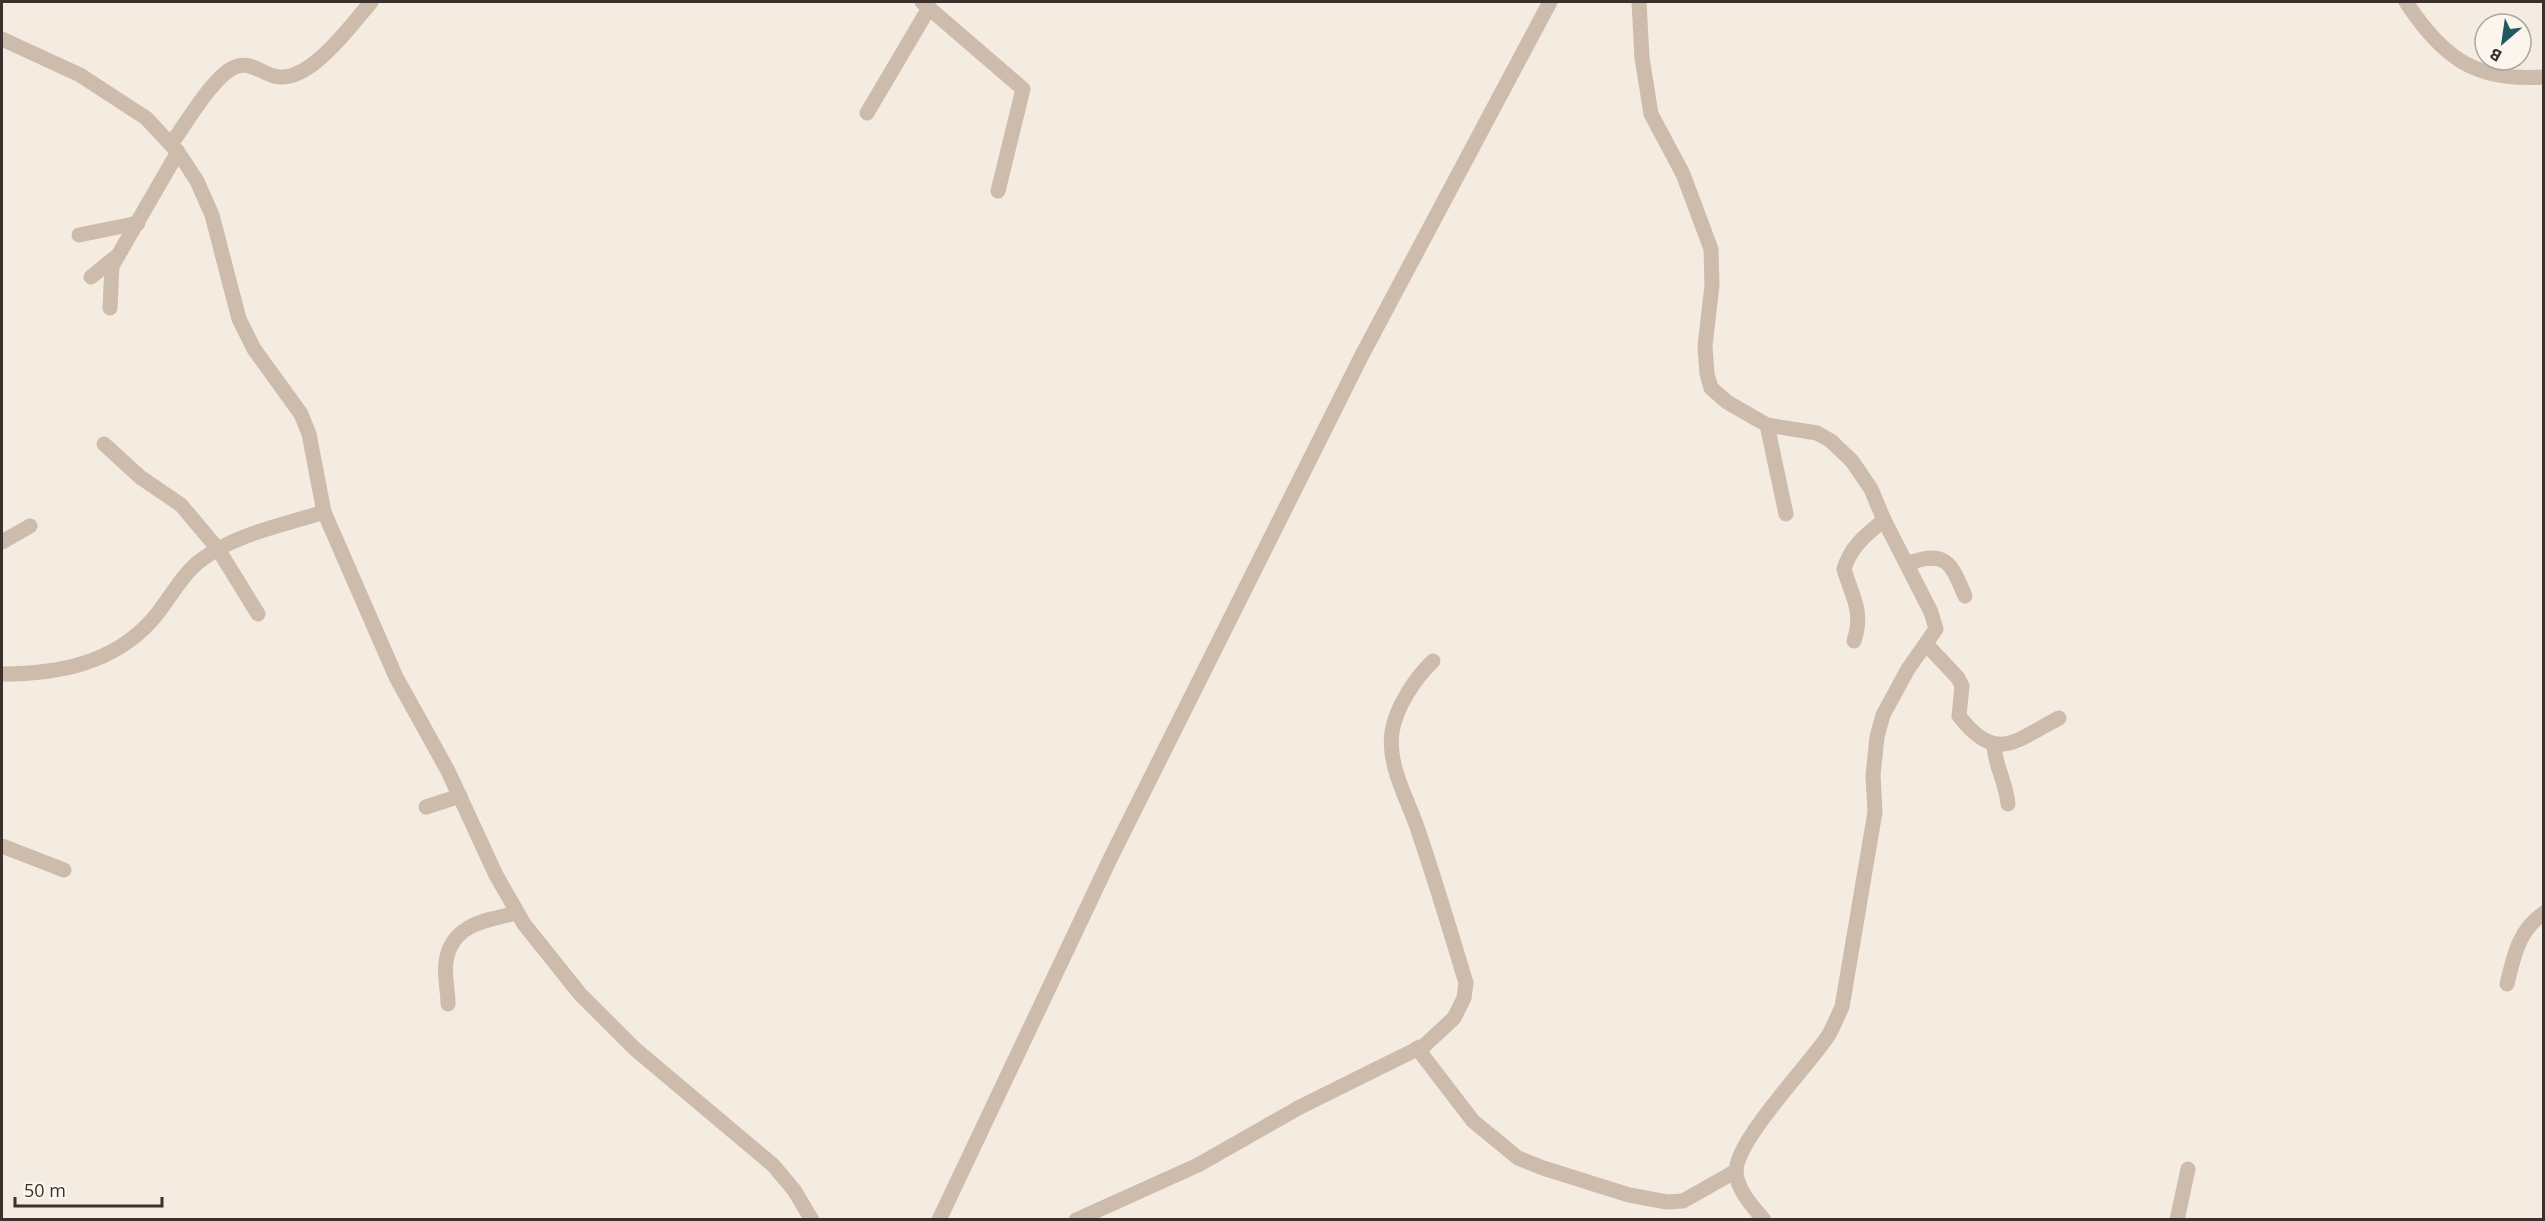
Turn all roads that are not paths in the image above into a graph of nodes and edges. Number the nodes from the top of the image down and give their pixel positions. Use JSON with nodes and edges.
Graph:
{"nodes":[{"id":1,"x":371,"y":2,"type":"edge"},
{"id":2,"x":1550,"y":2,"type":"edge"},
{"id":3,"x":1640,"y":2,"type":"edge"},
{"id":4,"x":2406,"y":2,"type":"edge"},
{"id":5,"x":926,"y":5,"type":"edge"},
{"id":6,"x":2,"y":39,"type":"edge"},
{"id":7,"x":2544,"y":77,"type":"edge"},
{"id":8,"x":867,"y":113,"type":"dead end"},
{"id":9,"x":175,"y":148,"type":"junction"},
{"id":10,"x":998,"y":191,"type":"dead end"},
{"id":11,"x":138,"y":223,"type":"junction"},
{"id":12,"x":80,"y":235,"type":"dead end"},
{"id":13,"x":118,"y":256,"type":"junction"},
{"id":14,"x":91,"y":277,"type":"dead end"},
{"id":15,"x":110,"y":308,"type":"dead end"},
{"id":16,"x":1767,"y":425,"type":"junction"},
{"id":17,"x":104,"y":444,"type":"dead end"},
{"id":18,"x":324,"y":512,"type":"junction"},
{"id":19,"x":1786,"y":514,"type":"dead end"},
{"id":20,"x":1884,"y":520,"type":"junction"},
{"id":21,"x":30,"y":526,"type":"dead end"},
{"id":22,"x":2,"y":542,"type":"edge"},
{"id":23,"x":218,"y":549,"type":"junction"},
{"id":24,"x":1907,"y":564,"type":"junction"},
{"id":25,"x":1965,"y":596,"type":"dead end"},
{"id":26,"x":258,"y":614,"type":"dead end"},
{"id":27,"x":1854,"y":641,"type":"dead end"},
{"id":28,"x":1927,"y":645,"type":"junction"},
{"id":29,"x":1433,"y":661,"type":"dead end"},
{"id":30,"x":2,"y":674,"type":"edge"},
{"id":31,"x":2059,"y":718,"type":"dead end"},
{"id":32,"x":1994,"y":745,"type":"junction"},
{"id":33,"x":460,"y":796,"type":"junction"},
{"id":34,"x":2007,"y":804,"type":"dead end"},
{"id":35,"x":426,"y":807,"type":"dead end"},
{"id":36,"x":2,"y":846,"type":"edge"},
{"id":37,"x":64,"y":870,"type":"dead end"},
{"id":38,"x":517,"y":913,"type":"junction"},
{"id":39,"x":2544,"y":913,"type":"edge"},
{"id":40,"x":2507,"y":984,"type":"dead end"},
{"id":41,"x":448,"y":1004,"type":"dead end"},
{"id":42,"x":1417,"y":1048,"type":"junction"},
{"id":43,"x":2188,"y":1169,"type":"dead end"},
{"id":44,"x":1736,"y":1171,"type":"junction"},
{"id":45,"x":812,"y":1220,"type":"edge"},
{"id":46,"x":939,"y":1220,"type":"edge"},
{"id":47,"x":1076,"y":1220,"type":"edge"},
{"id":48,"x":1764,"y":1220,"type":"edge"},
{"id":49,"x":2177,"y":1220,"type":"edge"}],
"edges":[{"from":1,"to":9,"type":"street"},
{"from":2,"to":46,"type":"street"},
{"from":3,"to":16,"type":"street"},
{"from":4,"to":7,"type":"street"},
{"from":5,"to":8,"type":"street"},
{"from":5,"to":10,"type":"street"},
{"from":6,"to":9,"type":"street"},
{"from":9,"to":11,"type":"street"},
{"from":9,"to":18,"type":"street"},
{"from":11,"to":12,"type":"street"},
{"from":11,"to":13,"type":"street"},
{"from":13,"to":14,"type":"street"},
{"from":13,"to":15,"type":"street"},
{"from":16,"to":19,"type":"street"},
{"from":16,"to":20,"type":"street"},
{"from":17,"to":23,"type":"street"},
{"from":18,"to":23,"type":"street"},
{"from":18,"to":33,"type":"street"},
{"from":20,"to":24,"type":"street"},
{"from":20,"to":27,"type":"street"},
{"from":21,"to":22,"type":"street"},
{"from":23,"to":26,"type":"street"},
{"from":23,"to":30,"type":"street"},
{"from":24,"to":25,"type":"street"},
{"from":24,"to":28,"type":"street"},
{"from":28,"to":32,"type":"street"},
{"from":28,"to":44,"type":"street"},
{"from":29,"to":42,"type":"street"},
{"from":31,"to":32,"type":"street"},
{"from":32,"to":34,"type":"street"},
{"from":33,"to":35,"type":"street"},
{"from":33,"to":38,"type":"street"},
{"from":36,"to":37,"type":"street"},
{"from":38,"to":41,"type":"street"},
{"from":38,"to":45,"type":"street"},
{"from":39,"to":40,"type":"street"},
{"from":42,"to":44,"type":"street"},
{"from":42,"to":47,"type":"street"},
{"from":43,"to":49,"type":"street"},
{"from":44,"to":48,"type":"street"}]}
